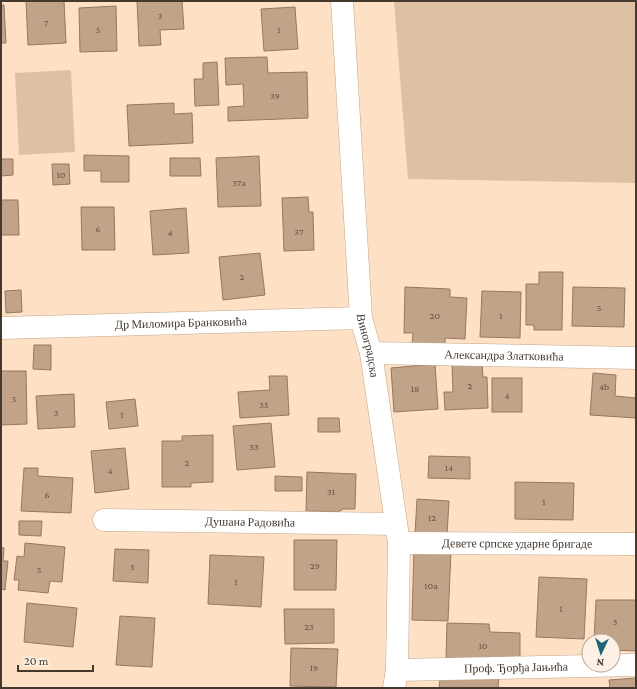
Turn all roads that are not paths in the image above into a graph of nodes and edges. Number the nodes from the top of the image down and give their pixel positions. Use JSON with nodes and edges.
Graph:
{"nodes":[{"id":1,"x":342,"y":1,"type":"edge"},
{"id":2,"x":361,"y":318,"type":"junction"},
{"id":3,"x":1,"y":328,"type":"edge"},
{"id":4,"x":371,"y":353,"type":"junction"},
{"id":5,"x":636,"y":358,"type":"edge"},
{"id":6,"x":104,"y":520,"type":"dead end"},
{"id":7,"x":397,"y":533,"type":"junction"},
{"id":8,"x":636,"y":544,"type":"edge"},
{"id":9,"x":636,"y":665,"type":"edge"},
{"id":10,"x":396,"y":679,"type":"edge"}],
"edges":[{"from":1,"to":2,"type":"street","name":"Виноградска"},
{"from":2,"to":3,"type":"street","name":"Др Миломира Бранковића"},
{"from":2,"to":4,"type":"street","name":"Виноградска"},
{"from":4,"to":5,"type":"street","name":"Александра Златковића"},
{"from":4,"to":7,"type":"street","name":"Виноградска"},
{"from":6,"to":7,"type":"street","name":"Душана Радовића"},
{"from":7,"to":8,"type":"street","name":"Девете српске ударне бригаде"},
{"from":7,"to":10,"type":"street","name":"Виноградска"},
{"from":9,"to":10,"type":"street","name":"Проф. Ђорђа Јањића"}]}
